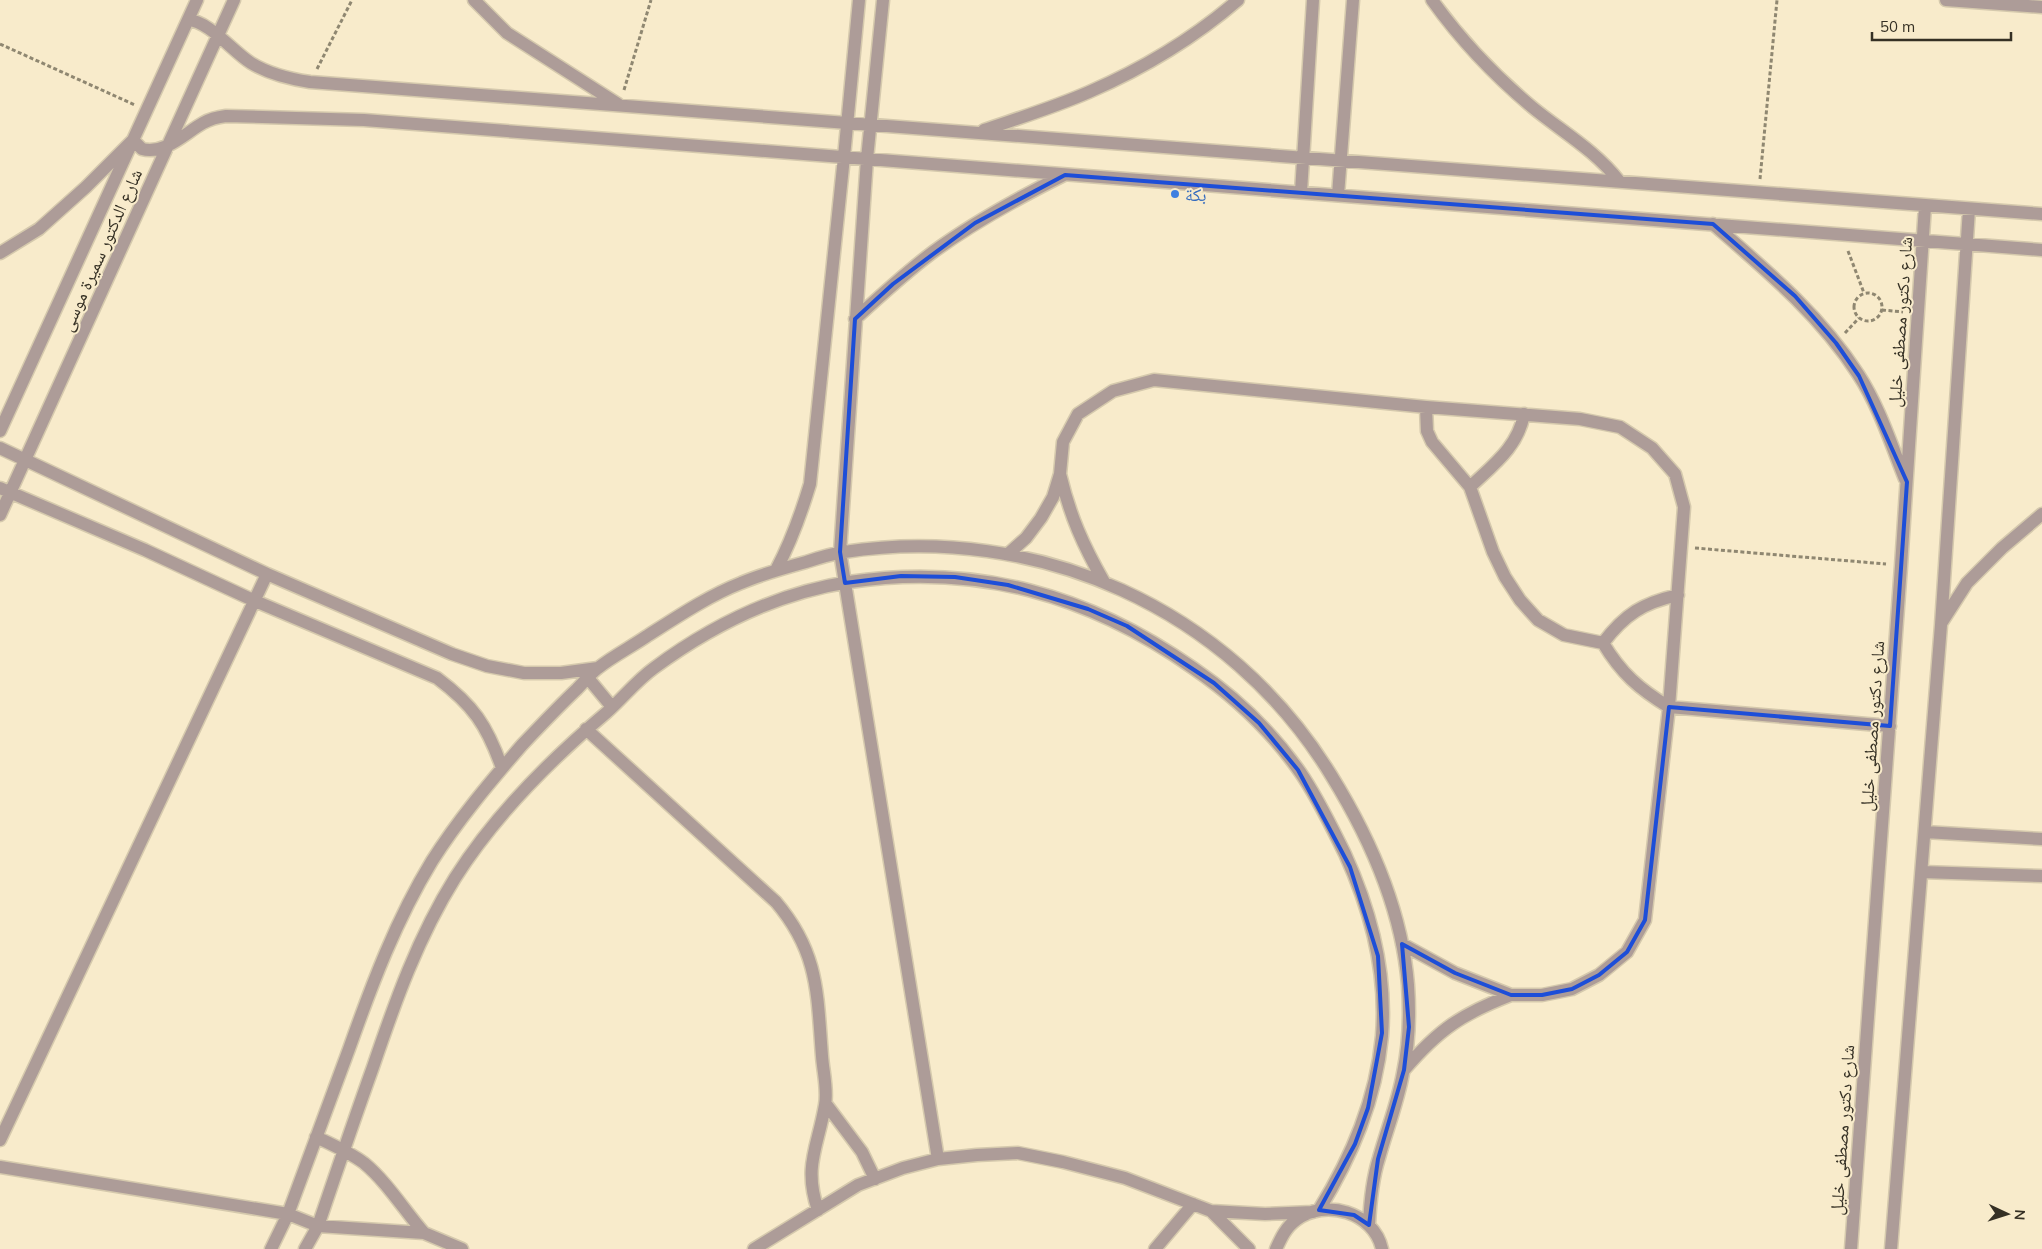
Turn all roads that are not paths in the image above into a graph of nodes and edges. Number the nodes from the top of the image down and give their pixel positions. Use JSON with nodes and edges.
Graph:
{"nodes":[{"id":1,"x":197,"y":0,"type":"edge"},
{"id":2,"x":234,"y":0,"type":"edge"},
{"id":3,"x":474,"y":0,"type":"edge"},
{"id":4,"x":859,"y":0,"type":"edge"},
{"id":5,"x":883,"y":0,"type":"edge"},
{"id":6,"x":1238,"y":0,"type":"edge"},
{"id":7,"x":1314,"y":0,"type":"edge"},
{"id":8,"x":1353,"y":0,"type":"edge"},
{"id":9,"x":1432,"y":0,"type":"edge"},
{"id":10,"x":1946,"y":0,"type":"edge"},
{"id":11,"x":2042,"y":7,"type":"edge"},
{"id":12,"x":188,"y":20,"type":"junction"},
{"id":13,"x":218,"y":37,"type":"junction"},
{"id":14,"x":620,"y":105,"type":"junction"},
{"id":15,"x":847,"y":122,"type":"junction"},
{"id":16,"x":871,"y":124,"type":"junction"},
{"id":17,"x":979,"y":132,"type":"junction"},
{"id":18,"x":133,"y":140,"type":"junction"},
{"id":19,"x":167,"y":146,"type":"junction"},
{"id":20,"x":844,"y":157,"type":"junction"},
{"id":21,"x":1304,"y":157,"type":"junction"},
{"id":22,"x":867,"y":159,"type":"junction"},
{"id":23,"x":1341,"y":160,"type":"junction"},
{"id":24,"x":1065,"y":175,"type":"junction"},
{"id":25,"x":1619,"y":181,"type":"junction"},
{"id":26,"x":1301,"y":192,"type":"junction"},
{"id":27,"x":1338,"y":195,"type":"junction"},
{"id":28,"x":1925,"y":206,"type":"junction"},
{"id":29,"x":1969,"y":209,"type":"junction"},
{"id":30,"x":2042,"y":214,"type":"edge"},
{"id":31,"x":1713,"y":224,"type":"junction"},
{"id":32,"x":1923,"y":242,"type":"junction"},
{"id":33,"x":1967,"y":245,"type":"junction"},
{"id":34,"x":2042,"y":250,"type":"edge"},
{"id":35,"x":0,"y":254,"type":"edge"},
{"id":36,"x":855,"y":319,"type":"junction"},
{"id":37,"x":1426,"y":407,"type":"junction"},
{"id":38,"x":1524,"y":414,"type":"junction"},
{"id":39,"x":0,"y":431,"type":"edge"},
{"id":40,"x":0,"y":448,"type":"edge"},
{"id":41,"x":25,"y":460,"type":"junction"},
{"id":42,"x":1060,"y":474,"type":"junction"},
{"id":43,"x":1907,"y":482,"type":"junction"},
{"id":44,"x":1470,"y":486,"type":"junction"},
{"id":45,"x":5,"y":490,"type":"edge"},
{"id":46,"x":2042,"y":514,"type":"edge"},
{"id":47,"x":0,"y":515,"type":"edge"},
{"id":48,"x":840,"y":552,"type":"junction"},
{"id":49,"x":1008,"y":554,"type":"junction"},
{"id":50,"x":776,"y":570,"type":"junction"},
{"id":51,"x":267,"y":574,"type":"junction"},
{"id":52,"x":1104,"y":582,"type":"junction"},
{"id":53,"x":845,"y":583,"type":"junction"},
{"id":54,"x":1678,"y":595,"type":"junction"},
{"id":55,"x":254,"y":601,"type":"junction"},
{"id":56,"x":1941,"y":624,"type":"junction"},
{"id":57,"x":1603,"y":643,"type":"junction"},
{"id":58,"x":598,"y":668,"type":"junction"},
{"id":59,"x":588,"y":678,"type":"junction"},
{"id":60,"x":612,"y":707,"type":"junction"},
{"id":61,"x":1669,"y":707,"type":"junction"},
{"id":62,"x":1890,"y":726,"type":"junction"},
{"id":63,"x":586,"y":729,"type":"junction"},
{"id":64,"x":502,"y":768,"type":"junction"},
{"id":65,"x":1925,"y":832,"type":"junction"},
{"id":66,"x":2042,"y":839,"type":"edge"},
{"id":67,"x":1922,"y":872,"type":"junction"},
{"id":68,"x":2042,"y":876,"type":"edge"},
{"id":69,"x":1402,"y":944,"type":"junction"},
{"id":70,"x":1511,"y":995,"type":"junction"},
{"id":71,"x":1404,"y":1070,"type":"junction"},
{"id":72,"x":826,"y":1104,"type":"junction"},
{"id":73,"x":316,"y":1137,"type":"junction"},
{"id":74,"x":0,"y":1140,"type":"edge"},
{"id":75,"x":344,"y":1150,"type":"junction"},
{"id":76,"x":938,"y":1159,"type":"junction"},
{"id":77,"x":0,"y":1167,"type":"edge"},
{"id":78,"x":875,"y":1179,"type":"junction"},
{"id":79,"x":1193,"y":1204,"type":"junction"},
{"id":80,"x":818,"y":1210,"type":"junction"},
{"id":81,"x":1211,"y":1211,"type":"junction"},
{"id":82,"x":1316,"y":1211,"type":"junction"},
{"id":83,"x":288,"y":1214,"type":"junction"},
{"id":84,"x":1369,"y":1225,"type":"junction"},
{"id":85,"x":318,"y":1226,"type":"junction"},
{"id":86,"x":424,"y":1233,"type":"junction"},
{"id":87,"x":271,"y":1249,"type":"edge"},
{"id":88,"x":305,"y":1249,"type":"edge"},
{"id":89,"x":462,"y":1249,"type":"edge"},
{"id":90,"x":754,"y":1249,"type":"edge"},
{"id":91,"x":1155,"y":1249,"type":"edge"},
{"id":92,"x":1249,"y":1249,"type":"edge"},
{"id":93,"x":1276,"y":1249,"type":"edge"},
{"id":94,"x":1382,"y":1249,"type":"edge"},
{"id":95,"x":1850,"y":1249,"type":"edge"},
{"id":96,"x":1891,"y":1249,"type":"edge"}],
"edges":[{"from":1,"to":12,"type":"street","name":"شارع الدكتور سميرة موسى"},
{"from":2,"to":13,"type":"street","name":"شارع الدكتور سميرة موسى"},
{"from":3,"to":14,"type":"street"},
{"from":4,"to":15,"type":"street"},
{"from":5,"to":16,"type":"street"},
{"from":6,"to":17,"type":"street"},
{"from":7,"to":21,"type":"street"},
{"from":8,"to":23,"type":"street"},
{"from":9,"to":25,"type":"street"},
{"from":10,"to":11,"type":"street"},
{"from":12,"to":13,"type":"street"},
{"from":12,"to":18,"type":"street","name":"شارع الدكتور سميرة موسى"},
{"from":13,"to":14,"type":"street"},
{"from":13,"to":19,"type":"street","name":"شارع الدكتور سميرة موسى"},
{"from":14,"to":15,"type":"street"},
{"from":15,"to":16,"type":"street"},
{"from":15,"to":20,"type":"street"},
{"from":16,"to":17,"type":"street"},
{"from":16,"to":22,"type":"street"},
{"from":17,"to":21,"type":"street"},
{"from":18,"to":19,"type":"street"},
{"from":18,"to":35,"type":"street"},
{"from":18,"to":39,"type":"street","name":"شارع الدكتور سميرة موسى"},
{"from":19,"to":20,"type":"street"},
{"from":19,"to":41,"type":"street","name":"شارع الدكتور سميرة موسى"},
{"from":20,"to":22,"type":"street"},
{"from":20,"to":50,"type":"street"},
{"from":21,"to":23,"type":"street"},
{"from":21,"to":26,"type":"street"},
{"from":22,"to":24,"type":"street"},
{"from":22,"to":36,"type":"street"},
{"from":23,"to":25,"type":"street"},
{"from":23,"to":27,"type":"street"},
{"from":24,"to":26,"type":"street"},
{"from":24,"to":36,"type":"street"},
{"from":25,"to":28,"type":"street"},
{"from":26,"to":27,"type":"street"},
{"from":27,"to":31,"type":"street"},
{"from":28,"to":29,"type":"street"},
{"from":28,"to":32,"type":"street","name":"شارع دكتور مصطفى خليل"},
{"from":29,"to":30,"type":"street"},
{"from":29,"to":33,"type":"street"},
{"from":31,"to":32,"type":"street"},
{"from":31,"to":43,"type":"street"},
{"from":32,"to":33,"type":"street"},
{"from":32,"to":43,"type":"street","name":"شارع دكتور مصطفى خليل"},
{"from":33,"to":34,"type":"street"},
{"from":33,"to":56,"type":"street"},
{"from":36,"to":48,"type":"street"},
{"from":37,"to":38,"type":"street"},
{"from":37,"to":42,"type":"street"},
{"from":37,"to":44,"type":"street"},
{"from":38,"to":44,"type":"street"},
{"from":38,"to":54,"type":"street"},
{"from":40,"to":41,"type":"street"},
{"from":41,"to":45,"type":"street","name":"شارع الدكتور سميرة موسى"},
{"from":41,"to":51,"type":"street"},
{"from":42,"to":49,"type":"street"},
{"from":42,"to":52,"type":"street"},
{"from":43,"to":62,"type":"street","name":"شارع دكتور مصطفى خليل"},
{"from":44,"to":57,"type":"street"},
{"from":45,"to":47,"type":"street","name":"شارع الدكتور سميرة موسى"},
{"from":45,"to":55,"type":"street"},
{"from":46,"to":56,"type":"street"},
{"from":48,"to":49,"type":"street"},
{"from":48,"to":50,"type":"street"},
{"from":48,"to":53,"type":"street"},
{"from":49,"to":52,"type":"street"},
{"from":50,"to":58,"type":"street"},
{"from":51,"to":55,"type":"street"},
{"from":51,"to":58,"type":"street"},
{"from":52,"to":69,"type":"street"},
{"from":53,"to":60,"type":"street"},
{"from":53,"to":76,"type":"street"},
{"from":53,"to":82,"type":"street"},
{"from":54,"to":57,"type":"street"},
{"from":54,"to":61,"type":"street"},
{"from":55,"to":64,"type":"street"},
{"from":55,"to":74,"type":"street"},
{"from":56,"to":65,"type":"street"},
{"from":57,"to":61,"type":"street"},
{"from":58,"to":59,"type":"street"},
{"from":59,"to":60,"type":"street"},
{"from":59,"to":64,"type":"street"},
{"from":60,"to":63,"type":"street"},
{"from":61,"to":62,"type":"street"},
{"from":61,"to":70,"type":"street"},
{"from":62,"to":95,"type":"street","name":"شارع دكتور مصطفى خليل"},
{"from":63,"to":72,"type":"street"},
{"from":63,"to":75,"type":"street"},
{"from":64,"to":73,"type":"street"},
{"from":65,"to":66,"type":"street"},
{"from":65,"to":67,"type":"street"},
{"from":67,"to":68,"type":"street"},
{"from":67,"to":96,"type":"street"},
{"from":69,"to":70,"type":"street"},
{"from":69,"to":71,"type":"street"},
{"from":70,"to":71,"type":"street"},
{"from":71,"to":84,"type":"street"},
{"from":72,"to":78,"type":"street"},
{"from":72,"to":80,"type":"street"},
{"from":73,"to":75,"type":"street"},
{"from":73,"to":83,"type":"street"},
{"from":75,"to":85,"type":"street"},
{"from":75,"to":86,"type":"street"},
{"from":76,"to":78,"type":"street"},
{"from":76,"to":79,"type":"street"},
{"from":77,"to":83,"type":"street"},
{"from":78,"to":80,"type":"street"},
{"from":79,"to":81,"type":"street"},
{"from":79,"to":91,"type":"street"},
{"from":80,"to":90,"type":"street"},
{"from":81,"to":82,"type":"street"},
{"from":81,"to":92,"type":"street"},
{"from":82,"to":84,"type":"street"},
{"from":82,"to":93,"type":"street"},
{"from":83,"to":85,"type":"street"},
{"from":83,"to":87,"type":"street"},
{"from":84,"to":94,"type":"street"},
{"from":85,"to":86,"type":"street"},
{"from":85,"to":88,"type":"street"},
{"from":86,"to":89,"type":"street"}]}
